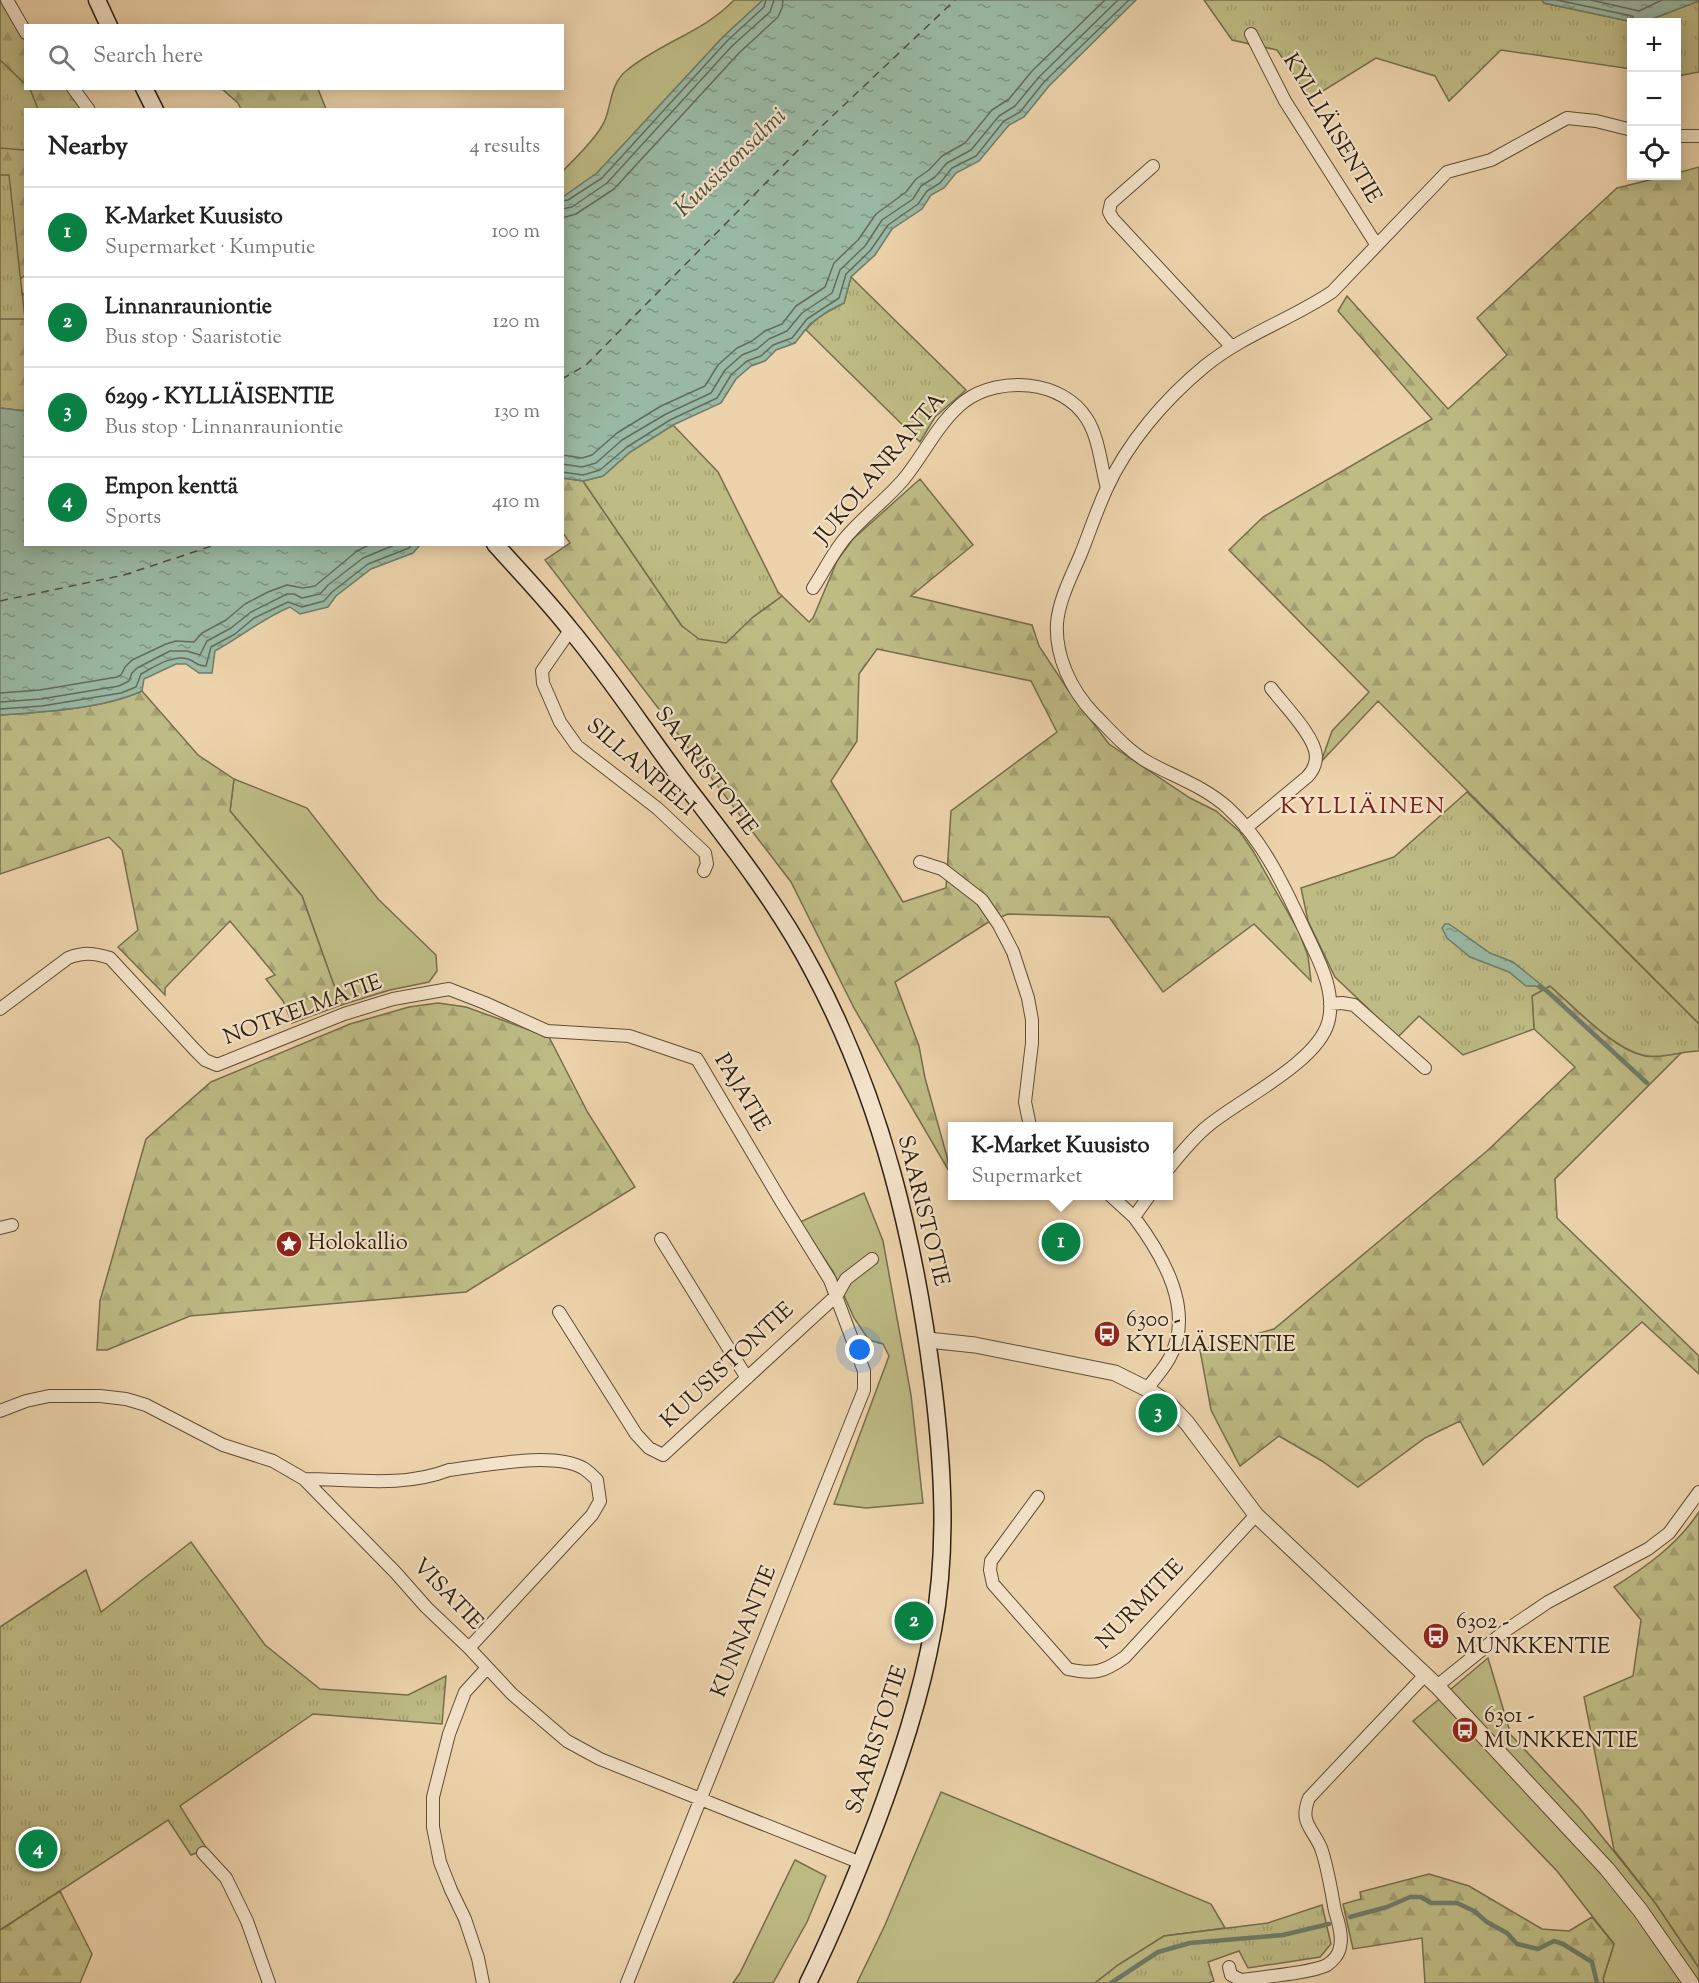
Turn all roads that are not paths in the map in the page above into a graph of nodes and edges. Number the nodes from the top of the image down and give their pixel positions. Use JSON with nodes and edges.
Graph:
{"nodes":[{"id":1,"x":8,"y":0,"type":"edge"},
{"id":2,"x":97,"y":0,"type":"edge"},
{"id":3,"x":109,"y":24,"type":"edge"},
{"id":4,"x":24,"y":29,"type":"edge"},
{"id":5,"x":1251,"y":34,"type":"dead end"},
{"id":6,"x":74,"y":90,"type":"edge"},
{"id":7,"x":145,"y":90,"type":"edge"},
{"id":8,"x":88,"y":108,"type":"edge"},
{"id":9,"x":154,"y":108,"type":"edge"},
{"id":10,"x":1627,"y":129,"type":"edge"},
{"id":11,"x":1681,"y":136,"type":"edge"},
{"id":12,"x":1699,"y":136,"type":"edge"},
{"id":13,"x":1153,"y":166,"type":"dead end"},
{"id":14,"x":1376,"y":244,"type":"junction"},
{"id":15,"x":1231,"y":346,"type":"junction"},
{"id":16,"x":1107,"y":489,"type":"junction"},
{"id":17,"x":497,"y":546,"type":"edge"},
{"id":18,"x":813,"y":588,"type":"dead end"},
{"id":19,"x":571,"y":629,"type":"junction"},
{"id":20,"x":1271,"y":688,"type":"dead end"},
{"id":21,"x":1246,"y":828,"type":"junction"},
{"id":22,"x":920,"y":862,"type":"dead end"},
{"id":23,"x":704,"y":871,"type":"dead end"},
{"id":24,"x":432,"y":991,"type":"joint"},
{"id":25,"x":1330,"y":1004,"type":"junction"},
{"id":26,"x":0,"y":1009,"type":"edge"},
{"id":27,"x":1425,"y":1068,"type":"dead end"},
{"id":28,"x":1029,"y":1122,"type":"edge"},
{"id":29,"x":1173,"y":1164,"type":"edge"},
{"id":30,"x":1115,"y":1200,"type":"edge"},
{"id":31,"x":1146,"y":1200,"type":"edge"},
{"id":32,"x":1134,"y":1217,"type":"junction"},
{"id":33,"x":661,"y":1239,"type":"dead end"},
{"id":34,"x":872,"y":1259,"type":"dead end"},
{"id":35,"x":837,"y":1295,"type":"junction"},
{"id":36,"x":559,"y":1312,"type":"dead end"},
{"id":37,"x":928,"y":1340,"type":"junction"},
{"id":38,"x":747,"y":1377,"type":"junction"},
{"id":39,"x":1147,"y":1389,"type":"junction"},
{"id":40,"x":0,"y":1411,"type":"edge"},
{"id":41,"x":303,"y":1479,"type":"junction"},
{"id":42,"x":1699,"y":1492,"type":"edge"},
{"id":43,"x":1038,"y":1497,"type":"dead end"},
{"id":44,"x":1256,"y":1515,"type":"junction"},
{"id":45,"x":469,"y":1648,"type":"junction"},
{"id":46,"x":487,"y":1668,"type":"junction"},
{"id":47,"x":1425,"y":1675,"type":"junction"},
{"id":48,"x":1437,"y":1686,"type":"junction"},
{"id":49,"x":701,"y":1801,"type":"junction"},
{"id":50,"x":203,"y":1853,"type":"dead end"},
{"id":51,"x":861,"y":1863,"type":"junction"},
{"id":52,"x":1229,"y":1967,"type":"dead end"},
{"id":53,"x":269,"y":1983,"type":"edge"},
{"id":54,"x":483,"y":1983,"type":"edge"},
{"id":55,"x":627,"y":1983,"type":"edge"},
{"id":56,"x":808,"y":1983,"type":"edge"},
{"id":57,"x":1691,"y":1983,"type":"edge"}],
"edges":[{"from":1,"to":4,"type":"street"},
{"from":2,"to":3,"type":"main road"},
{"from":5,"to":14,"type":"street","name":"KYLLIÄISENTIE"},
{"from":6,"to":8,"type":"street"},
{"from":7,"to":9,"type":"main road"},
{"from":10,"to":14,"type":"street","name":"KYLLIÄISENTIE"},
{"from":11,"to":12,"type":"street"},
{"from":13,"to":15,"type":"street"},
{"from":14,"to":15,"type":"street","name":"KYLLIÄISENTIE"},
{"from":15,"to":16,"type":"street","name":"KYLLIÄISENTIE"},
{"from":16,"to":18,"type":"street","name":"JUKOLANRANTA"},
{"from":16,"to":21,"type":"street","name":"KYLLIÄISENTIE"},
{"from":17,"to":19,"type":"main road","name":"SAARISTOTIE"},
{"from":19,"to":23,"type":"street","name":"SILLANPIELI"},
{"from":19,"to":37,"type":"main road","name":"SAARISTOTIE"},
{"from":20,"to":21,"type":"street"},
{"from":21,"to":25,"type":"street","name":"KYLLIÄISENTIE"},
{"from":22,"to":28,"type":"street"},
{"from":24,"to":26,"type":"street","name":"NOTKELMATIE"},
{"from":24,"to":35,"type":"street","name":"PAJATIE"},
{"from":25,"to":27,"type":"street"},
{"from":25,"to":29,"type":"street","name":"KYLLIÄISENTIE"},
{"from":30,"to":32,"type":"street"},
{"from":31,"to":32,"type":"street"},
{"from":32,"to":39,"type":"street"},
{"from":33,"to":38,"type":"street"},
{"from":34,"to":35,"type":"street","name":"KUUSISTONTIE"},
{"from":35,"to":38,"type":"street","name":"KUUSISTONTIE"},
{"from":35,"to":49,"type":"street","name":"KUNNANTIE"},
{"from":36,"to":38,"type":"street","name":"KUUSISTONTIE"},
{"from":37,"to":39,"type":"street"},
{"from":37,"to":51,"type":"main road","name":"SAARISTOTIE"},
{"from":39,"to":44,"type":"street"},
{"from":40,"to":41,"type":"street","name":"VISATIE"},
{"from":41,"to":45,"type":"street","name":"VISATIE"},
{"from":41,"to":45,"type":"street"},
{"from":42,"to":48,"type":"street"},
{"from":43,"to":44,"type":"street","name":"NURMITIE"},
{"from":44,"to":47,"type":"street"},
{"from":45,"to":46,"type":"street","name":"VISATIE"},
{"from":46,"to":49,"type":"street","name":"VISATIE"},
{"from":46,"to":54,"type":"street"},
{"from":47,"to":48,"type":"street"},
{"from":47,"to":52,"type":"street"},
{"from":48,"to":57,"type":"street"},
{"from":49,"to":51,"type":"street","name":"VISATIE"},
{"from":49,"to":55,"type":"street","name":"KUNNANTIE"},
{"from":50,"to":53,"type":"street"},
{"from":51,"to":56,"type":"main road","name":"SAARISTOTIE"}]}
